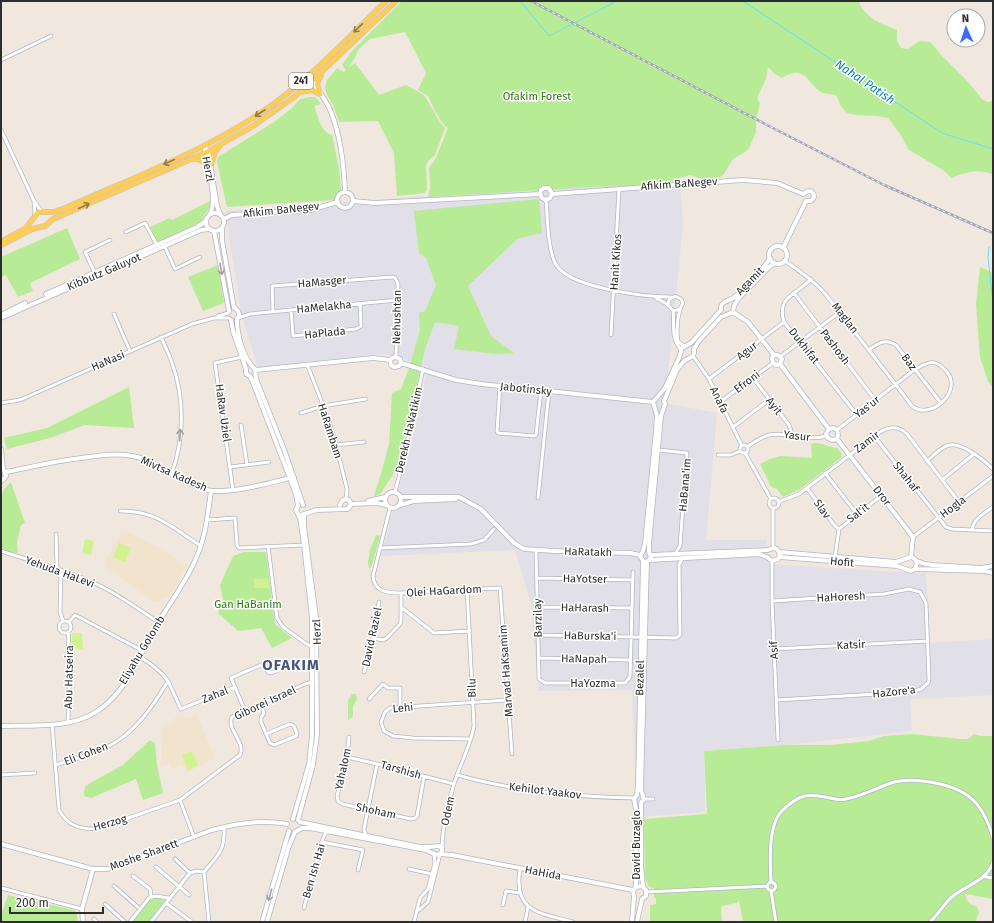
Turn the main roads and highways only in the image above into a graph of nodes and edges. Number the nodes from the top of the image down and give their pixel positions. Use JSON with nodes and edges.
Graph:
{"nodes":[{"id":1,"x":386,"y":1,"type":"edge"},
{"id":2,"x":396,"y":1,"type":"edge"},
{"id":3,"x":323,"y":70,"type":"junction"},
{"id":4,"x":296,"y":95,"type":"junction"},
{"id":5,"x":224,"y":143,"type":"junction"},
{"id":6,"x":188,"y":160,"type":"junction"},
{"id":7,"x":43,"y":212,"type":"junction"},
{"id":8,"x":34,"y":217,"type":"junction"},
{"id":9,"x":49,"y":222,"type":"junction"},
{"id":10,"x":39,"y":227,"type":"junction"},
{"id":11,"x":1,"y":242,"type":"edge"},
{"id":12,"x":1,"y":245,"type":"edge"}],
"edges":[{"from":1,"to":7,"type":"main road","number":"241","one_way":true},
{"from":2,"to":3,"type":"main road","number":"241"},
{"from":3,"to":4,"type":"main road","number":"241"},
{"from":3,"to":4,"type":"main road"},
{"from":4,"to":5,"type":"main road","number":"241"},
{"from":5,"to":6,"type":"main road","number":"241"},
{"from":5,"to":6,"type":"main road"},
{"from":9,"to":6,"type":"main road","number":"241","one_way":true},
{"from":7,"to":8,"type":"main road"},
{"from":7,"to":9,"type":"main road"},
{"from":8,"to":10,"type":"main road"},
{"from":8,"to":11,"type":"main road"},
{"from":9,"to":10,"type":"main road"},
{"from":10,"to":12,"type":"main road"}]}
